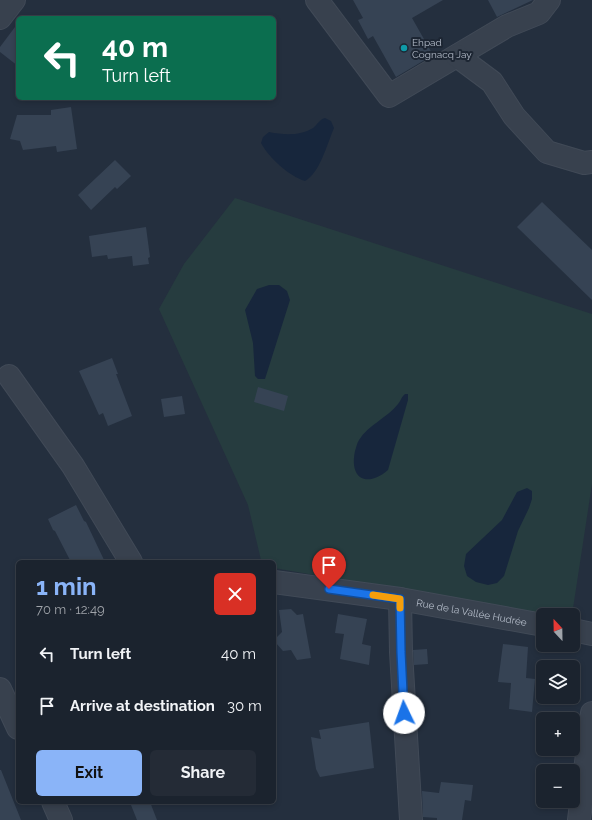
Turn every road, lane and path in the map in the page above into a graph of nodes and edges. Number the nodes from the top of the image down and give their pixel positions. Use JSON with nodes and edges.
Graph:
{"nodes":[{"id":1,"x":14,"y":0,"type":"edge"},
{"id":2,"x":318,"y":0,"type":"edge"},
{"id":3,"x":549,"y":0,"type":"edge"},
{"id":4,"x":0,"y":18,"type":"edge"},
{"id":5,"x":457,"y":56,"type":"junction"},
{"id":6,"x":592,"y":162,"type":"edge"},
{"id":7,"x":9,"y":376,"type":"dead end"},
{"id":8,"x":129,"y":560,"type":"edge"},
{"id":9,"x":276,"y":582,"type":"edge"},
{"id":10,"x":400,"y":599,"type":"junction"},
{"id":11,"x":536,"y":624,"type":"edge"},
{"id":12,"x":580,"y":631,"type":"edge"},
{"id":13,"x":592,"y":634,"type":"edge"},
{"id":14,"x":0,"y":689,"type":"edge"},
{"id":15,"x":592,"y":713,"type":"edge"},
{"id":16,"x":16,"y":724,"type":"edge"},
{"id":17,"x":589,"y":775,"type":"edge"},
{"id":18,"x":54,"y":804,"type":"edge"},
{"id":19,"x":61,"y":820,"type":"edge"},
{"id":20,"x":411,"y":820,"type":"edge"},
{"id":21,"x":579,"y":820,"type":"edge"}],
"edges":[{"from":1,"to":4,"type":"street"},
{"from":2,"to":5,"type":"street"},
{"from":3,"to":5,"type":"street"},
{"from":5,"to":6,"type":"street"},
{"from":7,"to":8,"type":"street"},
{"from":9,"to":10,"type":"street","name":"Rue de la Vallée Hudrée"},
{"from":10,"to":11,"type":"street","name":"Rue de la Vallée Hudrée"},
{"from":10,"to":20,"type":"street"},
{"from":12,"to":13,"type":"street"},
{"from":14,"to":16,"type":"street"},
{"from":15,"to":17,"type":"street"},
{"from":17,"to":21,"type":"street"},
{"from":18,"to":19,"type":"street"}]}
